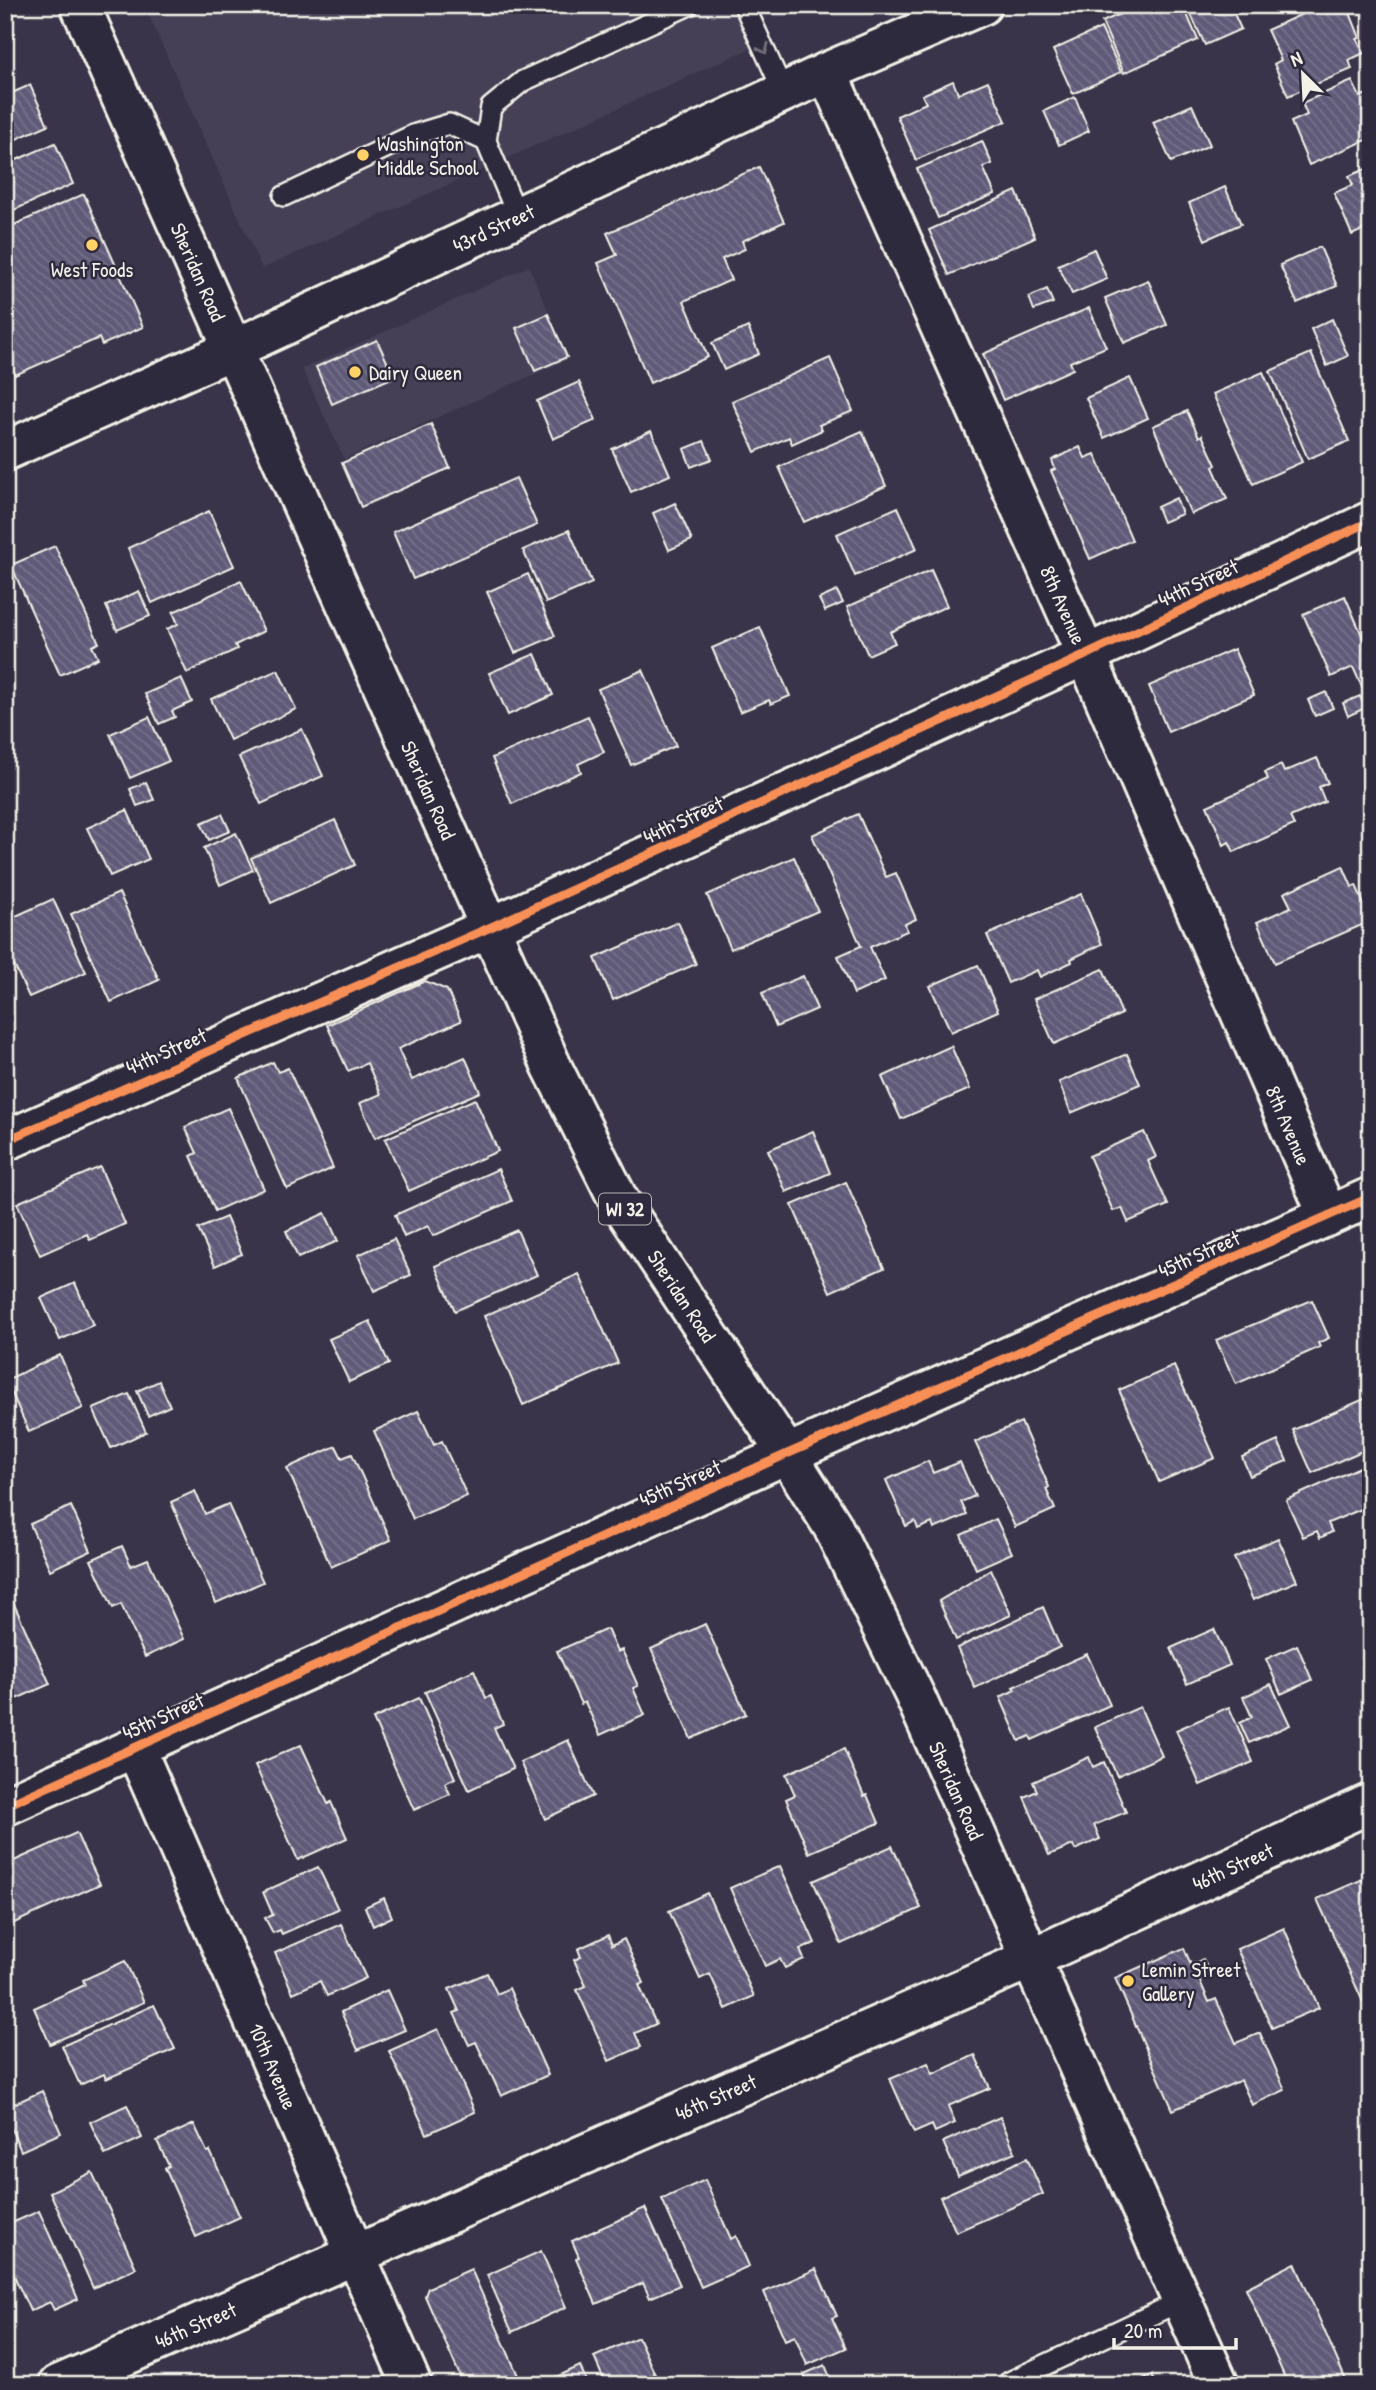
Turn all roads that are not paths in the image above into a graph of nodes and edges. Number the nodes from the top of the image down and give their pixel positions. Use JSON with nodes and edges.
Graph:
{"nodes":[{"id":1,"x":80,"y":5,"type":"edge"},
{"id":2,"x":689,"y":5,"type":"edge"},
{"id":3,"x":744,"y":5,"type":"edge"},
{"id":4,"x":982,"y":5,"type":"edge"},
{"id":5,"x":827,"y":72,"type":"junction"},
{"id":6,"x":784,"y":93,"type":"junction"},
{"id":7,"x":486,"y":141,"type":"junction"},
{"id":8,"x":284,"y":196,"type":"dead end"},
{"id":9,"x":518,"y":217,"type":"junction"},
{"id":10,"x":234,"y":349,"type":"junction"},
{"id":11,"x":5,"y":451,"type":"edge"},
{"id":12,"x":1371,"y":521,"type":"edge"},
{"id":13,"x":1086,"y":655,"type":"junction"},
{"id":14,"x":491,"y":927,"type":"junction"},
{"id":15,"x":5,"y":1141,"type":"edge"},
{"id":16,"x":1371,"y":1197,"type":"edge"},
{"id":17,"x":1328,"y":1216,"type":"junction"},
{"id":18,"x":788,"y":1454,"type":"junction"},
{"id":19,"x":135,"y":1747,"type":"junction"},
{"id":20,"x":1371,"y":1803,"type":"edge"},
{"id":21,"x":5,"y":1806,"type":"edge"},
{"id":22,"x":1030,"y":1959,"type":"junction"},
{"id":23,"x":355,"y":2253,"type":"junction"},
{"id":24,"x":1181,"y":2301,"type":"junction"},
{"id":25,"x":58,"y":2385,"type":"edge"},
{"id":26,"x":412,"y":2385,"type":"edge"},
{"id":27,"x":1010,"y":2385,"type":"edge"},
{"id":28,"x":1219,"y":2385,"type":"edge"}],
"edges":[{"from":1,"to":10,"type":"street","name":"Sheridan Road","number":"WI 32"},
{"from":2,"to":7,"type":"lane"},
{"from":3,"to":6,"type":"lane","one_way":true},
{"from":4,"to":5,"type":"street","name":"43rd Street"},
{"from":5,"to":6,"type":"street","name":"43rd Street"},
{"from":5,"to":13,"type":"street","name":"8th Avenue"},
{"from":6,"to":9,"type":"street","name":"43rd Street"},
{"from":7,"to":8,"type":"lane"},
{"from":7,"to":9,"type":"lane"},
{"from":9,"to":10,"type":"street","name":"43rd Street"},
{"from":10,"to":11,"type":"street","name":"43rd Street"},
{"from":10,"to":14,"type":"street","name":"Sheridan Road","number":"WI 32"},
{"from":12,"to":13,"type":"street","name":"44th Street"},
{"from":13,"to":14,"type":"street","name":"44th Street"},
{"from":13,"to":17,"type":"street","name":"8th Avenue"},
{"from":14,"to":15,"type":"street","name":"44th Street"},
{"from":14,"to":18,"type":"street","name":"Sheridan Road","number":"WI 32"},
{"from":16,"to":17,"type":"street","name":"45th Street"},
{"from":17,"to":18,"type":"street","name":"45th Street"},
{"from":18,"to":19,"type":"street","name":"45th Street"},
{"from":18,"to":22,"type":"street","name":"Sheridan Road","number":"WI 32"},
{"from":19,"to":21,"type":"street","name":"45th Street"},
{"from":19,"to":23,"type":"street","name":"10th Avenue"},
{"from":20,"to":22,"type":"street","name":"46th Street"},
{"from":22,"to":23,"type":"street","name":"46th Street"},
{"from":22,"to":24,"type":"street","name":"Sheridan Road","number":"WI 32"},
{"from":23,"to":25,"type":"street","name":"46th Street"},
{"from":23,"to":26,"type":"street","name":"10th Avenue"},
{"from":24,"to":27,"type":"lane"},
{"from":24,"to":28,"type":"street","name":"Sheridan Road","number":"WI 32"}]}
